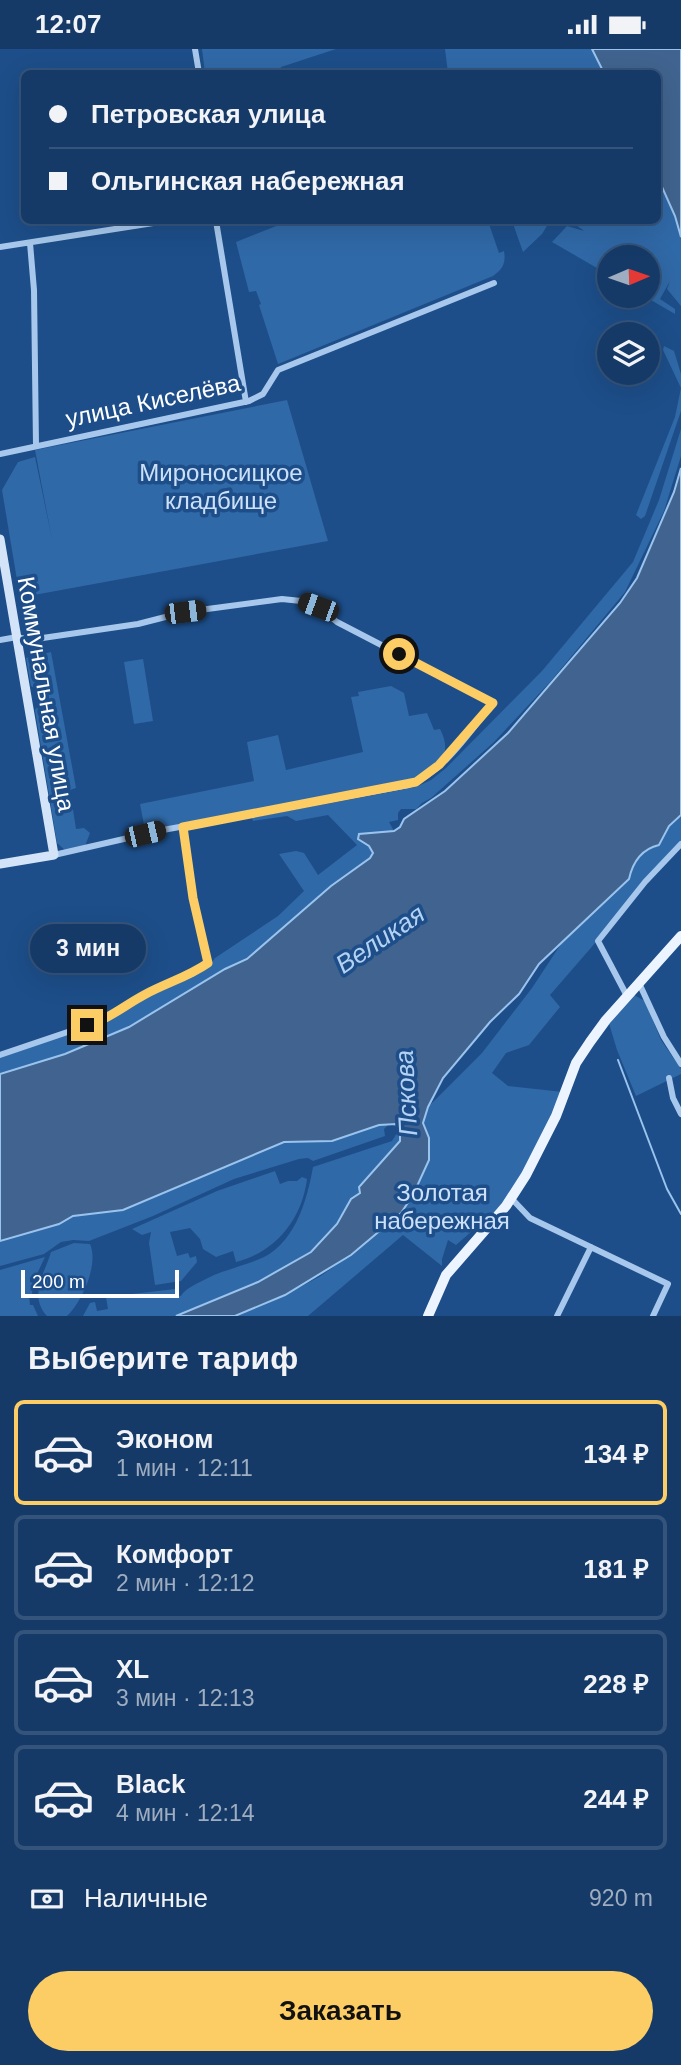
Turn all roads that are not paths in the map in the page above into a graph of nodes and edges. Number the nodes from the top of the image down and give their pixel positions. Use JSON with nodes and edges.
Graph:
{"nodes":[{"id":1,"x":195,"y":49,"type":"edge"},
{"id":2,"x":198,"y":70,"type":"edge"},
{"id":3,"x":147,"y":224,"type":"edge"},
{"id":4,"x":216,"y":224,"type":"edge"},
{"id":5,"x":30,"y":243,"type":"junction"},
{"id":6,"x":0,"y":247,"type":"edge"},
{"id":7,"x":494,"y":282,"type":"dead end"},
{"id":8,"x":246,"y":402,"type":"junction"},
{"id":9,"x":36,"y":446,"type":"junction"},
{"id":10,"x":0,"y":454,"type":"edge"},
{"id":11,"x":0,"y":539,"type":"edge"},
{"id":12,"x":17,"y":637,"type":"junction"},
{"id":13,"x":0,"y":640,"type":"edge"},
{"id":14,"x":183,"y":827,"type":"junction"},
{"id":15,"x":681,"y":844,"type":"edge"},
{"id":16,"x":54,"y":855,"type":"junction"},
{"id":17,"x":0,"y":865,"type":"edge"},
{"id":18,"x":681,"y":936,"type":"edge"},
{"id":19,"x":639,"y":982,"type":"junction"},
{"id":20,"x":627,"y":996,"type":"junction"},
{"id":21,"x":0,"y":1055,"type":"edge"},
{"id":22,"x":681,"y":1064,"type":"edge"},
{"id":23,"x":669,"y":1078,"type":"dead end"},
{"id":24,"x":681,"y":1114,"type":"edge"},
{"id":25,"x":512,"y":1199,"type":"junction"},
{"id":26,"x":592,"y":1247,"type":"junction"},
{"id":27,"x":428,"y":1316,"type":"edge"},
{"id":28,"x":557,"y":1316,"type":"edge"},
{"id":29,"x":653,"y":1316,"type":"edge"}],
"edges":[{"from":1,"to":2,"type":"street"},
{"from":3,"to":5,"type":"street"},
{"from":4,"to":8,"type":"street"},
{"from":5,"to":6,"type":"street"},
{"from":5,"to":9,"type":"street"},
{"from":7,"to":8,"type":"street","name":"улица Киселёва"},
{"from":8,"to":9,"type":"street","name":"улица Киселёва"},
{"from":9,"to":10,"type":"street","name":"улица Киселёва"},
{"from":11,"to":12,"type":"main road","name":"Коммунальная улица"},
{"from":12,"to":13,"type":"street"},
{"from":12,"to":14,"type":"street"},
{"from":12,"to":16,"type":"main road","name":"Коммунальная улица"},
{"from":14,"to":16,"type":"street"},
{"from":14,"to":21,"type":"street"},
{"from":15,"to":20,"type":"street"},
{"from":16,"to":17,"type":"main road"},
{"from":18,"to":19,"type":"main road"},
{"from":19,"to":20,"type":"main road"},
{"from":19,"to":22,"type":"street"},
{"from":20,"to":25,"type":"main road"},
{"from":23,"to":24,"type":"street"},
{"from":25,"to":26,"type":"street"},
{"from":25,"to":27,"type":"main road"},
{"from":26,"to":28,"type":"street"},
{"from":26,"to":29,"type":"street"}]}
